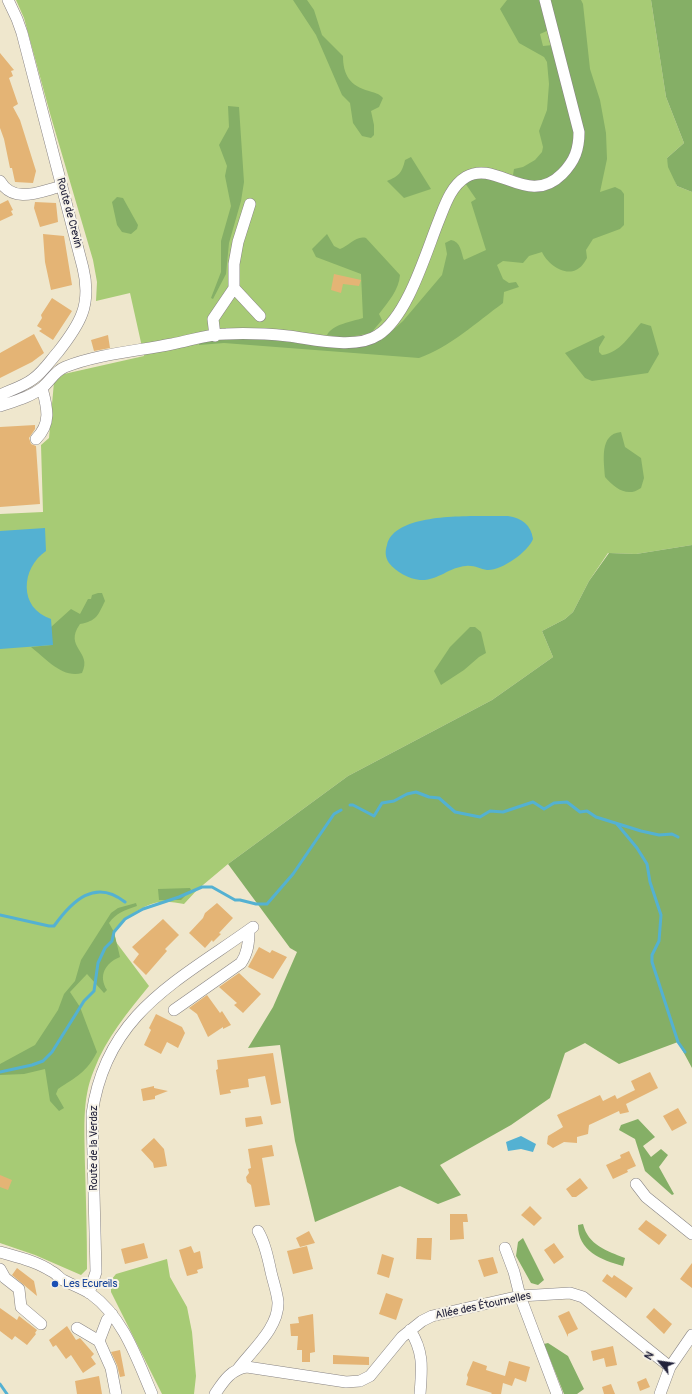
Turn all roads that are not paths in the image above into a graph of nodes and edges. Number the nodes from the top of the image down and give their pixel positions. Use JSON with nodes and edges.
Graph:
{"nodes":[{"id":1,"x":8,"y":0,"type":"edge"},
{"id":2,"x":545,"y":0,"type":"edge"},
{"id":3,"x":0,"y":182,"type":"edge"},
{"id":4,"x":62,"y":186,"type":"junction"},
{"id":5,"x":250,"y":204,"type":"dead end"},
{"id":6,"x":234,"y":288,"type":"junction"},
{"id":7,"x":260,"y":316,"type":"dead end"},
{"id":8,"x":215,"y":336,"type":"junction"},
{"id":9,"x":42,"y":388,"type":"junction"},
{"id":10,"x":0,"y":395,"type":"edge"},
{"id":11,"x":0,"y":406,"type":"edge"},
{"id":12,"x":36,"y":438,"type":"dead end"},
{"id":13,"x":174,"y":1010,"type":"dead end"},
{"id":14,"x":636,"y":1184,"type":"dead end"},
{"id":15,"x":258,"y":1231,"type":"dead end"},
{"id":16,"x":692,"y":1234,"type":"edge"},
{"id":17,"x":505,"y":1248,"type":"dead end"},
{"id":18,"x":0,"y":1252,"type":"edge"},
{"id":19,"x":0,"y":1269,"type":"edge"},
{"id":20,"x":89,"y":1293,"type":"junction"},
{"id":21,"x":520,"y":1296,"type":"junction"},
{"id":22,"x":112,"y":1314,"type":"junction"},
{"id":23,"x":41,"y":1324,"type":"dead end"},
{"id":24,"x":77,"y":1328,"type":"dead end"},
{"id":25,"x":410,"y":1330,"type":"junction"},
{"id":26,"x":692,"y":1335,"type":"edge"},
{"id":27,"x":99,"y":1341,"type":"junction"},
{"id":28,"x":670,"y":1367,"type":"junction"},
{"id":29,"x":238,"y":1369,"type":"junction"},
{"id":30,"x":116,"y":1394,"type":"edge"},
{"id":31,"x":152,"y":1394,"type":"edge"},
{"id":32,"x":215,"y":1394,"type":"edge"},
{"id":33,"x":420,"y":1394,"type":"edge"},
{"id":34,"x":557,"y":1394,"type":"edge"},
{"id":35,"x":660,"y":1394,"type":"edge"}],
"edges":[{"from":1,"to":4,"type":"street","name":"Route de Crevin"},
{"from":2,"to":8,"type":"street"},
{"from":3,"to":4,"type":"street"},
{"from":4,"to":10,"type":"street","name":"Route de Crevin"},
{"from":5,"to":6,"type":"street"},
{"from":6,"to":7,"type":"street"},
{"from":6,"to":8,"type":"street"},
{"from":8,"to":9,"type":"street"},
{"from":9,"to":11,"type":"street"},
{"from":9,"to":12,"type":"street"},
{"from":13,"to":20,"type":"street","name":"Route de la Verdaz"},
{"from":14,"to":16,"type":"street"},
{"from":15,"to":29,"type":"street"},
{"from":17,"to":21,"type":"street"},
{"from":18,"to":20,"type":"street"},
{"from":19,"to":23,"type":"street"},
{"from":20,"to":22,"type":"street"},
{"from":21,"to":25,"type":"street","name":"Allée des Étournelles"},
{"from":21,"to":28,"type":"street","name":"Allée des Étournelles"},
{"from":21,"to":34,"type":"street"},
{"from":22,"to":27,"type":"street"},
{"from":22,"to":31,"type":"street"},
{"from":24,"to":27,"type":"street"},
{"from":25,"to":29,"type":"street","name":"Allée des Étournelles"},
{"from":25,"to":33,"type":"street"},
{"from":26,"to":28,"type":"street"},
{"from":27,"to":30,"type":"street"},
{"from":28,"to":35,"type":"street"},
{"from":29,"to":32,"type":"street"}]}
